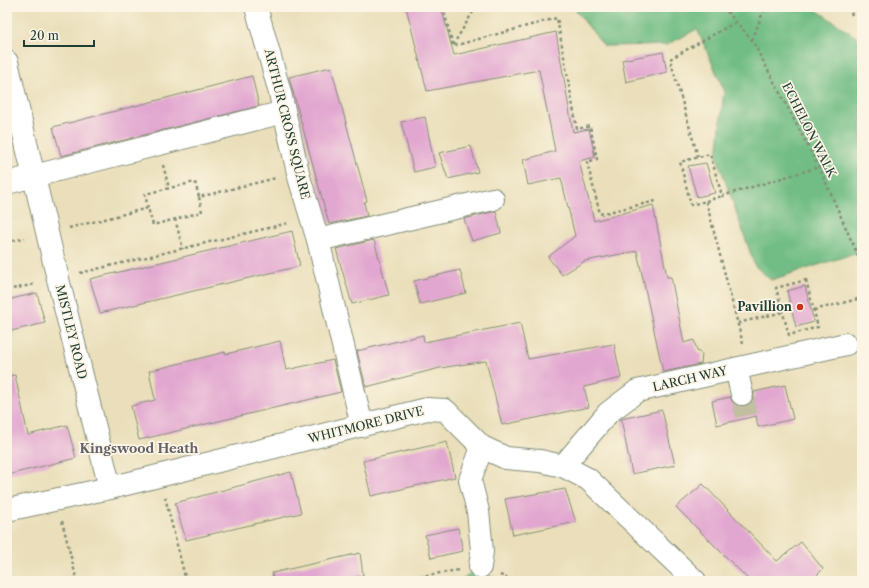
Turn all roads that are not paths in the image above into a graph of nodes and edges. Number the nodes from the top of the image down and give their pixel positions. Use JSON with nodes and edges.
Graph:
{"nodes":[{"id":1,"x":256,"y":7,"type":"edge"},
{"id":2,"x":7,"y":62,"type":"edge"},
{"id":3,"x":284,"y":112,"type":"junction"},
{"id":4,"x":35,"y":175,"type":"junction"},
{"id":5,"x":7,"y":183,"type":"edge"},
{"id":6,"x":493,"y":199,"type":"dead end"},
{"id":7,"x":318,"y":240,"type":"junction"},
{"id":8,"x":846,"y":344,"type":"dead end"},
{"id":9,"x":743,"y":367,"type":"junction"},
{"id":10,"x":742,"y":394,"type":"tunnel mouth"},
{"id":11,"x":362,"y":426,"type":"junction"},
{"id":12,"x":482,"y":447,"type":"junction"},
{"id":13,"x":563,"y":466,"type":"junction"},
{"id":14,"x":110,"y":488,"type":"junction"},
{"id":15,"x":7,"y":510,"type":"edge"},
{"id":16,"x":480,"y":567,"type":"road end"},
{"id":17,"x":695,"y":581,"type":"edge"}],
"edges":[{"from":1,"to":3,"type":"street","name":"ARTHUR CROSS SQUARE"},
{"from":2,"to":4,"type":"street","name":"MISTLEY ROAD"},
{"from":3,"to":4,"type":"street"},
{"from":3,"to":7,"type":"street","name":"ARTHUR CROSS SQUARE"},
{"from":4,"to":5,"type":"street"},
{"from":4,"to":14,"type":"street","name":"MISTLEY ROAD"},
{"from":6,"to":7,"type":"street"},
{"from":7,"to":11,"type":"street","name":"ARTHUR CROSS SQUARE"},
{"from":8,"to":9,"type":"street","name":"LARCH WAY"},
{"from":9,"to":10,"type":"street"},
{"from":9,"to":13,"type":"street","name":"LARCH WAY"},
{"from":11,"to":12,"type":"street","name":"WHITMORE DRIVE"},
{"from":11,"to":14,"type":"street","name":"WHITMORE DRIVE"},
{"from":12,"to":13,"type":"street","name":"WHITMORE DRIVE"},
{"from":12,"to":16,"type":"street"},
{"from":13,"to":17,"type":"street","name":"WHITMORE DRIVE"},
{"from":14,"to":15,"type":"street","name":"WHITMORE DRIVE"}]}
